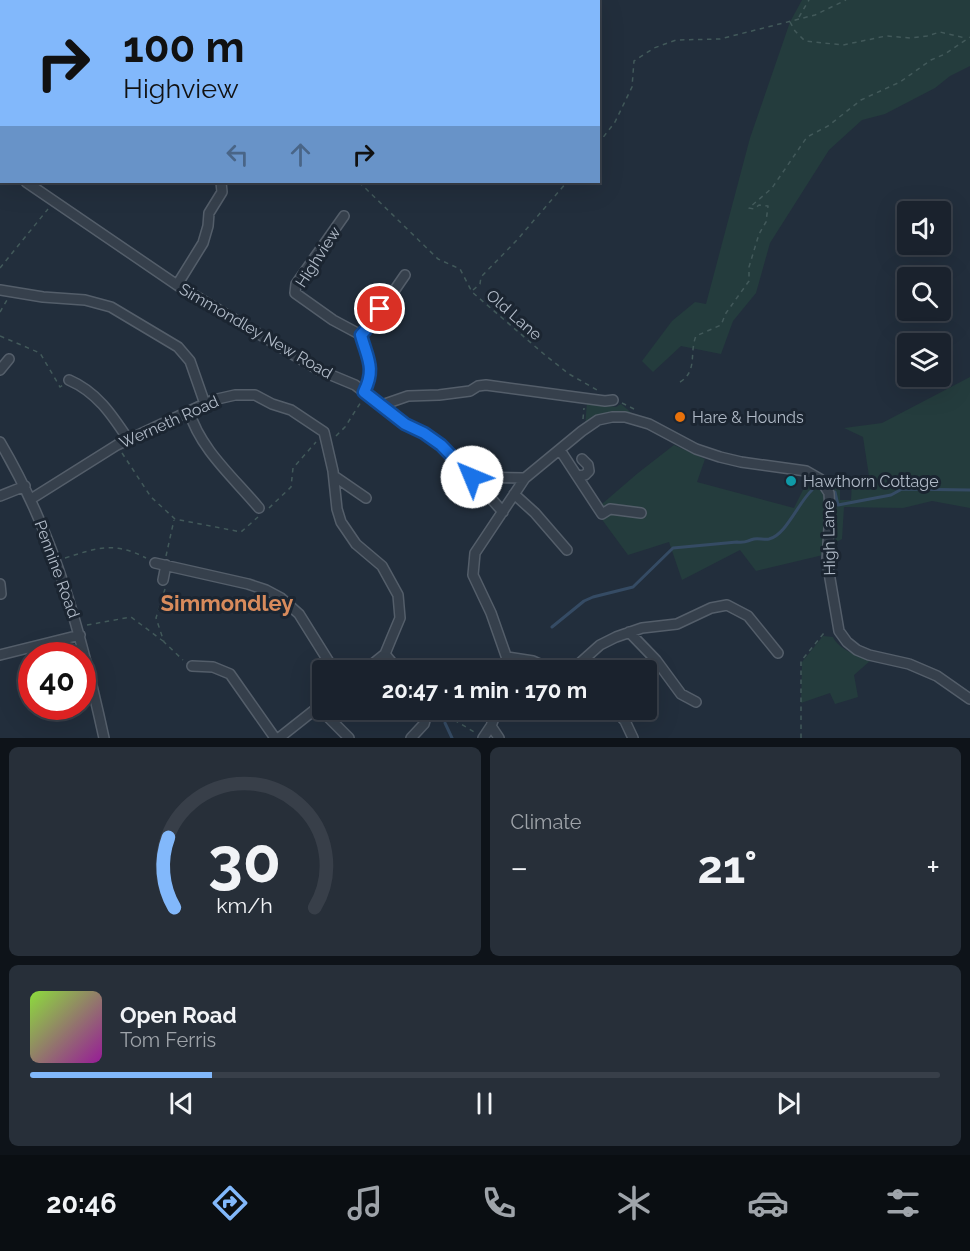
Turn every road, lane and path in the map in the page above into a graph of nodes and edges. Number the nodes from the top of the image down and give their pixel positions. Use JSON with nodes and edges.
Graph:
{"nodes":[{"id":1,"x":809,"y":0,"type":"edge"},
{"id":2,"x":846,"y":0,"type":"edge"},
{"id":3,"x":798,"y":18,"type":"junction"},
{"id":4,"x":790,"y":21,"type":"junction"},
{"id":5,"x":970,"y":37,"type":"edge"},
{"id":6,"x":966,"y":38,"type":"junction"},
{"id":7,"x":600,"y":141,"type":"edge"},
{"id":8,"x":27,"y":183,"type":"edge"},
{"id":9,"x":221,"y":183,"type":"edge"},
{"id":10,"x":360,"y":183,"type":"edge"},
{"id":11,"x":566,"y":183,"type":"edge"},
{"id":12,"x":54,"y":201,"type":"junction"},
{"id":13,"x":344,"y":216,"type":"dead end"},
{"id":14,"x":0,"y":268,"type":"edge"},
{"id":15,"x":405,"y":275,"type":"dead end"},
{"id":16,"x":177,"y":285,"type":"junction"},
{"id":17,"x":0,"y":290,"type":"edge"},
{"id":18,"x":472,"y":292,"type":"junction"},
{"id":19,"x":11,"y":293,"type":"junction"},
{"id":20,"x":0,"y":312,"type":"edge"},
{"id":21,"x":361,"y":335,"type":"junction"},
{"id":22,"x":0,"y":336,"type":"edge"},
{"id":23,"x":9,"y":359,"type":"dead end"},
{"id":24,"x":0,"y":370,"type":"edge"},
{"id":25,"x":69,"y":380,"type":"joint"},
{"id":26,"x":680,"y":382,"type":"dead end"},
{"id":27,"x":598,"y":391,"type":"dead end"},
{"id":28,"x":366,"y":393,"type":"junction"},
{"id":29,"x":585,"y":397,"type":"junction"},
{"id":30,"x":613,"y":400,"type":"joint"},
{"id":31,"x":205,"y":404,"type":"junction"},
{"id":32,"x":382,"y":405,"type":"junction"},
{"id":33,"x":189,"y":411,"type":"junction"},
{"id":34,"x":644,"y":422,"type":"junction"},
{"id":35,"x":582,"y":431,"type":"junction"},
{"id":36,"x":324,"y":432,"type":"junction"},
{"id":37,"x":128,"y":439,"type":"junction"},
{"id":38,"x":0,"y":442,"type":"edge"},
{"id":39,"x":327,"y":443,"type":"junction"},
{"id":40,"x":117,"y":445,"type":"junction"},
{"id":41,"x":560,"y":450,"type":"junction"},
{"id":42,"x":582,"y":459,"type":"dead end"},
{"id":43,"x":334,"y":476,"type":"junction"},
{"id":44,"x":577,"y":476,"type":"junction"},
{"id":45,"x":472,"y":477,"type":"junction"},
{"id":46,"x":525,"y":478,"type":"junction"},
{"id":47,"x":25,"y":486,"type":"junction"},
{"id":48,"x":514,"y":494,"type":"junction"},
{"id":49,"x":0,"y":496,"type":"edge"},
{"id":50,"x":366,"y":498,"type":"dead end"},
{"id":51,"x":31,"y":499,"type":"junction"},
{"id":52,"x":261,"y":511,"type":"junction"},
{"id":53,"x":503,"y":512,"type":"junction"},
{"id":54,"x":641,"y":513,"type":"dead end"},
{"id":55,"x":175,"y":519,"type":"junction"},
{"id":56,"x":567,"y":550,"type":"dead end"},
{"id":57,"x":56,"y":560,"type":"junction"},
{"id":58,"x":162,"y":564,"type":"junction"},
{"id":59,"x":163,"y":580,"type":"joint"},
{"id":60,"x":79,"y":631,"type":"junction"},
{"id":61,"x":629,"y":632,"type":"junction"},
{"id":62,"x":824,"y":633,"type":"dead end"},
{"id":63,"x":164,"y":642,"type":"junction"},
{"id":64,"x":778,"y":653,"type":"dead end"},
{"id":65,"x":385,"y":654,"type":"junction"},
{"id":66,"x":0,"y":655,"type":"edge"},
{"id":67,"x":507,"y":657,"type":"junction"},
{"id":68,"x":328,"y":660,"type":"edge"},
{"id":69,"x":378,"y":660,"type":"edge"},
{"id":70,"x":390,"y":660,"type":"edge"},
{"id":71,"x":508,"y":660,"type":"edge"},
{"id":72,"x":526,"y":660,"type":"edge"},
{"id":73,"x":583,"y":660,"type":"edge"},
{"id":74,"x":192,"y":666,"type":"joint"},
{"id":75,"x":970,"y":699,"type":"edge"},
{"id":76,"x":696,"y":702,"type":"dead end"},
{"id":77,"x":312,"y":713,"type":"edge"},
{"id":78,"x":333,"y":720,"type":"edge"},
{"id":79,"x":425,"y":720,"type":"edge"},
{"id":80,"x":454,"y":720,"type":"edge"},
{"id":81,"x":493,"y":720,"type":"edge"},
{"id":82,"x":624,"y":720,"type":"edge"},
{"id":83,"x":491,"y":726,"type":"junction"},
{"id":84,"x":104,"y":738,"type":"edge"},
{"id":85,"x":277,"y":738,"type":"edge"},
{"id":86,"x":349,"y":738,"type":"edge"},
{"id":87,"x":411,"y":738,"type":"edge"},
{"id":88,"x":482,"y":738,"type":"edge"},
{"id":89,"x":499,"y":738,"type":"edge"},
{"id":90,"x":633,"y":738,"type":"edge"},
{"id":91,"x":801,"y":738,"type":"edge"}],
"edges":[{"from":1,"to":3,"type":"path"},
{"from":2,"to":3,"type":"path"},
{"from":3,"to":4,"type":"path"},
{"from":4,"to":6,"type":"path"},
{"from":4,"to":7,"type":"path"},
{"from":5,"to":6,"type":"path"},
{"from":6,"to":26,"type":"path"},
{"from":8,"to":12,"type":"street","name":"Simmondley New Road"},
{"from":9,"to":16,"type":"street"},
{"from":10,"to":18,"type":"path","name":"Old Lane"},
{"from":11,"to":18,"type":"path"},
{"from":12,"to":14,"type":"path"},
{"from":12,"to":16,"type":"street","name":"Simmondley New Road"},
{"from":13,"to":21,"type":"street","name":"Highview"},
{"from":15,"to":21,"type":"street"},
{"from":16,"to":28,"type":"street","name":"Simmondley New Road"},
{"from":17,"to":19,"type":"street"},
{"from":18,"to":27,"type":"path","name":"Old Lane"},
{"from":19,"to":20,"type":"path"},
{"from":19,"to":31,"type":"street"},
{"from":21,"to":28,"type":"street"},
{"from":22,"to":25,"type":"path"},
{"from":23,"to":24,"type":"street"},
{"from":25,"to":37,"type":"street"},
{"from":28,"to":32,"type":"street","name":"Simmondley New Road"},
{"from":28,"to":39,"type":"path"},
{"from":29,"to":30,"type":"street"},
{"from":29,"to":32,"type":"street"},
{"from":29,"to":35,"type":"path"},
{"from":30,"to":34,"type":"path"},
{"from":31,"to":33,"type":"street","name":"Werneth Road"},
{"from":31,"to":36,"type":"street","name":"Werneth Road"},
{"from":32,"to":45,"type":"street","name":"Simmondley New Road"},
{"from":33,"to":37,"type":"street","name":"Werneth Road"},
{"from":33,"to":52,"type":"street"},
{"from":34,"to":35,"type":"street","name":"High Lane"},
{"from":34,"to":75,"type":"street","name":"High Lane"},
{"from":35,"to":41,"type":"street","name":"High Lane"},
{"from":36,"to":39,"type":"street"},
{"from":36,"to":52,"type":"path"},
{"from":37,"to":40,"type":"street","name":"Werneth Road"},
{"from":38,"to":47,"type":"street","name":"Pennine Road"},
{"from":39,"to":43,"type":"street"},
{"from":40,"to":51,"type":"street","name":"Werneth Road"},
{"from":40,"to":55,"type":"path"},
{"from":41,"to":44,"type":"street"},
{"from":41,"to":46,"type":"street","name":"High Lane"},
{"from":42,"to":44,"type":"street"},
{"from":43,"to":50,"type":"street"},
{"from":43,"to":65,"type":"street"},
{"from":44,"to":54,"type":"street"},
{"from":45,"to":46,"type":"street"},
{"from":45,"to":53,"type":"street","name":"Simmondley New Road"},
{"from":46,"to":48,"type":"street","name":"High Lane"},
{"from":47,"to":49,"type":"street"},
{"from":47,"to":51,"type":"street","name":"Pennine Road"},
{"from":48,"to":53,"type":"street","name":"High Lane"},
{"from":48,"to":56,"type":"street"},
{"from":51,"to":57,"type":"street","name":"Pennine Road"},
{"from":52,"to":55,"type":"path"},
{"from":53,"to":67,"type":"street","name":"High Lane"},
{"from":55,"to":58,"type":"path"},
{"from":57,"to":58,"type":"path"},
{"from":57,"to":60,"type":"street","name":"Pennine Road"},
{"from":58,"to":59,"type":"street"},
{"from":58,"to":68,"type":"street"},
{"from":59,"to":63,"type":"path"},
{"from":60,"to":63,"type":"path"},
{"from":60,"to":66,"type":"street"},
{"from":60,"to":84,"type":"street","name":"Pennine Road"},
{"from":61,"to":64,"type":"street"},
{"from":61,"to":73,"type":"street"},
{"from":61,"to":76,"type":"street"},
{"from":62,"to":91,"type":"path"},
{"from":63,"to":74,"type":"path"},
{"from":65,"to":69,"type":"street"},
{"from":65,"to":70,"type":"street"},
{"from":67,"to":71,"type":"street","name":"High Lane"},
{"from":67,"to":72,"type":"street"},
{"from":74,"to":85,"type":"street"},
{"from":77,"to":85,"type":"street"},
{"from":78,"to":86,"type":"street"},
{"from":79,"to":87,"type":"street"},
{"from":80,"to":88,"type":"path"},
{"from":81,"to":83,"type":"street"},
{"from":82,"to":90,"type":"street"},
{"from":83,"to":88,"type":"street"},
{"from":83,"to":89,"type":"street"}]}
